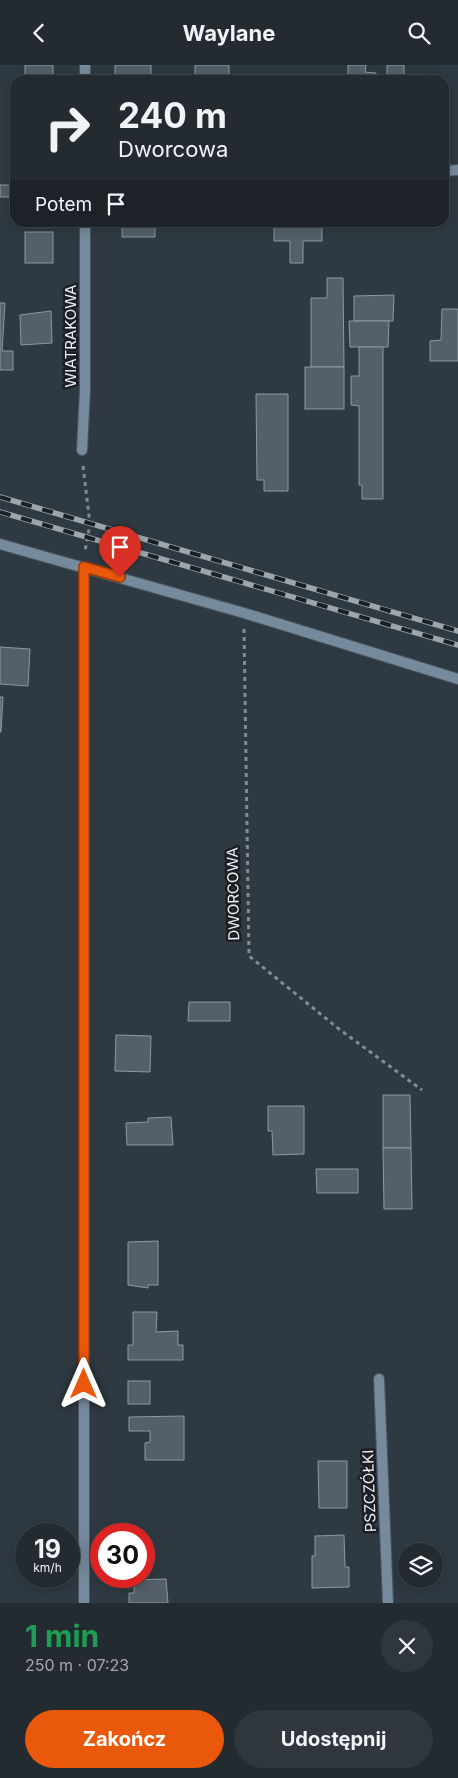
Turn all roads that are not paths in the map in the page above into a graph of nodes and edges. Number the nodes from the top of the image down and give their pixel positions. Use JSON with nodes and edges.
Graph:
{"nodes":[{"id":1,"x":85,"y":227,"type":"edge"},
{"id":2,"x":82,"y":450,"type":"road end"},
{"id":3,"x":0,"y":544,"type":"edge"},
{"id":4,"x":84,"y":567,"type":"junction"},
{"id":5,"x":458,"y":679,"type":"edge"},
{"id":6,"x":379,"y":1379,"type":"dead end"},
{"id":7,"x":84,"y":1603,"type":"edge"},
{"id":8,"x":388,"y":1603,"type":"edge"}],
"edges":[{"from":1,"to":2,"type":"street","name":"WIATRAKOWA"},
{"from":3,"to":4,"type":"street"},
{"from":4,"to":5,"type":"street"},
{"from":4,"to":7,"type":"street"},
{"from":6,"to":8,"type":"street","name":"PSZCZÓŁKI"}]}
